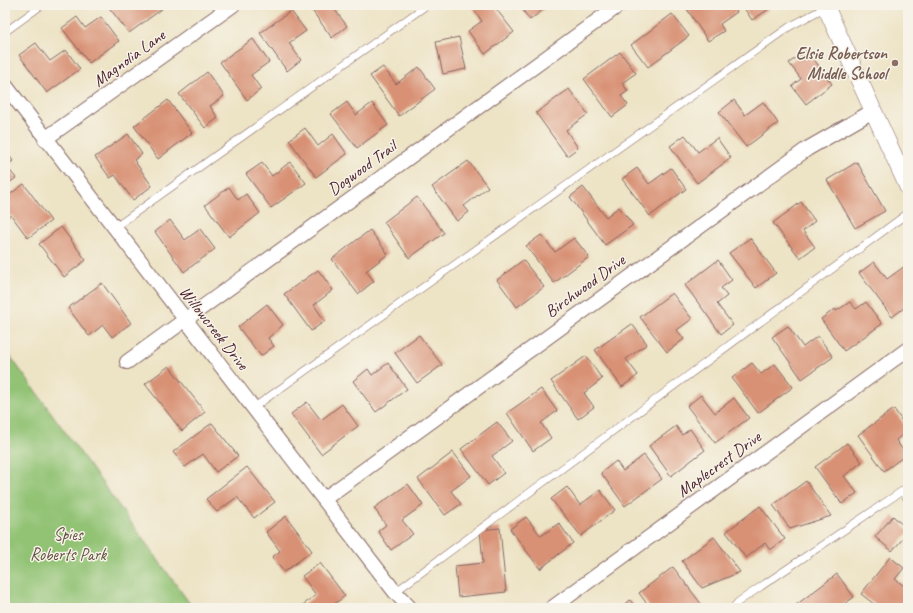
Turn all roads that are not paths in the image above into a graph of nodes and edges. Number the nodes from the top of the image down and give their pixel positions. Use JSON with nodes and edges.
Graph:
{"nodes":[{"id":1,"x":42,"y":5,"type":"edge"},
{"id":2,"x":233,"y":5,"type":"edge"},
{"id":3,"x":427,"y":5,"type":"edge"},
{"id":4,"x":619,"y":5,"type":"edge"},
{"id":5,"x":825,"y":6,"type":"edge"},
{"id":6,"x":5,"y":32,"type":"edge"},
{"id":7,"x":5,"y":85,"type":"edge"},
{"id":8,"x":873,"y":111,"type":"junction"},
{"id":9,"x":45,"y":139,"type":"junction"},
{"id":10,"x":908,"y":187,"type":"edge"},
{"id":11,"x":908,"y":213,"type":"edge"},
{"id":12,"x":114,"y":228,"type":"junction"},
{"id":13,"x":184,"y":319,"type":"junction"},
{"id":14,"x":908,"y":349,"type":"edge"},
{"id":15,"x":127,"y":362,"type":"dead end"},
{"id":16,"x":253,"y":408,"type":"junction"},
{"id":17,"x":324,"y":499,"type":"junction"},
{"id":18,"x":908,"y":500,"type":"edge"},
{"id":19,"x":395,"y":592,"type":"junction"},
{"id":20,"x":410,"y":608,"type":"edge"},
{"id":21,"x":552,"y":608,"type":"edge"},
{"id":22,"x":733,"y":608,"type":"edge"}],
"edges":[{"from":1,"to":6,"type":"lane"},
{"from":2,"to":9,"type":"street","name":"Magnolia Lane"},
{"from":3,"to":12,"type":"lane"},
{"from":4,"to":13,"type":"street","name":"Dogwood Trail"},
{"from":5,"to":8,"type":"street"},
{"from":5,"to":16,"type":"lane"},
{"from":7,"to":9,"type":"street","name":"Willowcreek Drive"},
{"from":8,"to":10,"type":"street"},
{"from":8,"to":17,"type":"street","name":"Birchwood Drive"},
{"from":9,"to":12,"type":"street","name":"Willowcreek Drive"},
{"from":11,"to":19,"type":"lane"},
{"from":12,"to":13,"type":"street","name":"Willowcreek Drive"},
{"from":13,"to":15,"type":"street","name":"Dogwood Trail"},
{"from":13,"to":16,"type":"street","name":"Willowcreek Drive"},
{"from":14,"to":21,"type":"street","name":"Maplecrest Drive"},
{"from":16,"to":17,"type":"street","name":"Willowcreek Drive"},
{"from":17,"to":19,"type":"street","name":"Willowcreek Drive"},
{"from":18,"to":22,"type":"lane"},
{"from":19,"to":20,"type":"street"}]}
